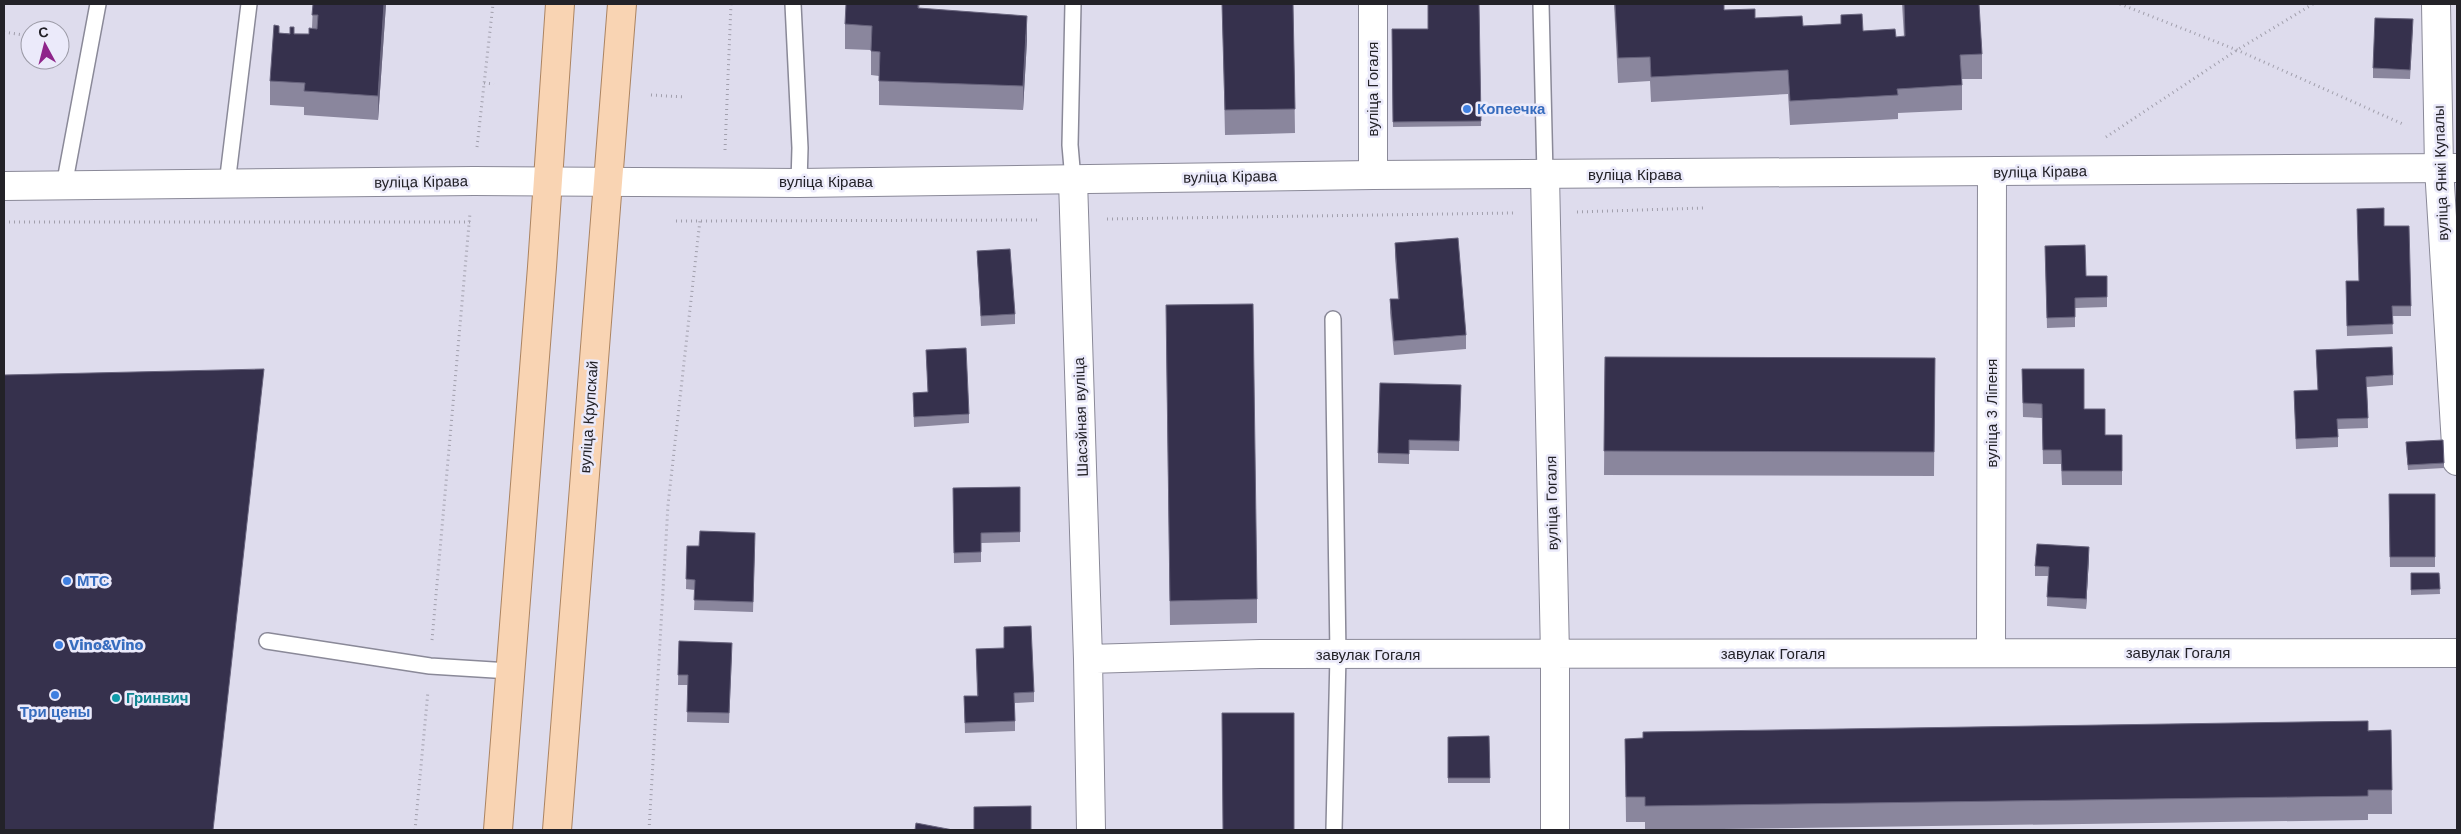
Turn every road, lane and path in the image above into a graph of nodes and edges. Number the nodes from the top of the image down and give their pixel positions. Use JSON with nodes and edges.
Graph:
{"nodes":[{"id":1,"x":98,"y":4,"type":"edge"},
{"id":2,"x":249,"y":4,"type":"edge"},
{"id":3,"x":493,"y":4,"type":"edge"},
{"id":4,"x":560,"y":4,"type":"edge"},
{"id":5,"x":622,"y":4,"type":"edge"},
{"id":6,"x":731,"y":4,"type":"edge"},
{"id":7,"x":793,"y":4,"type":"edge"},
{"id":8,"x":1073,"y":4,"type":"edge"},
{"id":9,"x":1373,"y":4,"type":"edge"},
{"id":10,"x":1541,"y":4,"type":"edge"},
{"id":11,"x":2120,"y":4,"type":"edge"},
{"id":12,"x":2313,"y":4,"type":"edge"},
{"id":13,"x":2436,"y":4,"type":"edge"},
{"id":14,"x":4,"y":32,"type":"edge"},
{"id":15,"x":20,"y":34,"type":"edge"},
{"id":16,"x":2237,"y":50,"type":"junction"},
{"id":17,"x":484,"y":83,"type":"junction"},
{"id":18,"x":494,"y":84,"type":"dead end"},
{"id":19,"x":651,"y":95,"type":"dead end"},
{"id":20,"x":685,"y":98,"type":"dead end"},
{"id":21,"x":2439,"y":140,"type":"junction"},
{"id":22,"x":2099,"y":141,"type":"dead end"},
{"id":23,"x":2448,"y":168,"type":"edge"},
{"id":24,"x":1992,"y":173,"type":"junction"},
{"id":25,"x":1373,"y":175,"type":"junction"},
{"id":26,"x":1545,"y":175,"type":"junction"},
{"id":27,"x":1073,"y":180,"type":"junction"},
{"id":28,"x":474,"y":181,"type":"junction"},
{"id":29,"x":548,"y":181,"type":"junction"},
{"id":30,"x":607,"y":183,"type":"junction"},
{"id":31,"x":704,"y":183,"type":"junction"},
{"id":32,"x":799,"y":183,"type":"junction"},
{"id":33,"x":227,"y":184,"type":"junction"},
{"id":34,"x":4,"y":186,"type":"edge"},
{"id":35,"x":64,"y":186,"type":"junction"},
{"id":36,"x":4,"y":222,"type":"edge"},
{"id":37,"x":470,"y":222,"type":"junction"},
{"id":38,"x":1333,"y":319,"type":"dead end"},
{"id":39,"x":2457,"y":462,"type":"edge"},
{"id":40,"x":267,"y":641,"type":"dead end"},
{"id":41,"x":2457,"y":652,"type":"edge"},
{"id":42,"x":1991,"y":654,"type":"junction"},
{"id":43,"x":1338,"y":655,"type":"junction"},
{"id":44,"x":1555,"y":655,"type":"junction"},
{"id":45,"x":1088,"y":659,"type":"junction"},
{"id":46,"x":430,"y":666,"type":"junction"},
{"id":47,"x":510,"y":671,"type":"junction"},
{"id":48,"x":415,"y":830,"type":"edge"},
{"id":49,"x":498,"y":830,"type":"edge"},
{"id":50,"x":557,"y":830,"type":"edge"},
{"id":51,"x":649,"y":830,"type":"edge"},
{"id":52,"x":1091,"y":830,"type":"edge"},
{"id":53,"x":1334,"y":830,"type":"edge"},
{"id":54,"x":1555,"y":830,"type":"edge"}],
"edges":[{"from":1,"to":35,"type":"lane"},
{"from":2,"to":33,"type":"lane"},
{"from":3,"to":17,"type":"path"},
{"from":4,"to":29,"type":"main road"},
{"from":5,"to":30,"type":"main road","name":"вуліца Крупскай"},
{"from":6,"to":31,"type":"path"},
{"from":7,"to":32,"type":"lane"},
{"from":8,"to":27,"type":"lane","name":"Шасэйная вуліца"},
{"from":9,"to":25,"type":"street","name":"вуліца Гогаля"},
{"from":10,"to":26,"type":"lane"},
{"from":11,"to":16,"type":"path"},
{"from":12,"to":16,"type":"path"},
{"from":13,"to":21,"type":"street","name":"вуліца Янкі Купалы"},
{"from":14,"to":15,"type":"path"},
{"from":16,"to":21,"type":"path"},
{"from":16,"to":22,"type":"path"},
{"from":17,"to":18,"type":"path"},
{"from":17,"to":28,"type":"path"},
{"from":19,"to":20,"type":"path"},
{"from":21,"to":23,"type":"street","name":"вуліца Янкі Купалы"},
{"from":23,"to":24,"type":"street","name":"вуліца Кірава"},
{"from":23,"to":39,"type":"street","name":"вуліца Янкі Купалы"},
{"from":24,"to":26,"type":"street","name":"вуліца Кірава"},
{"from":24,"to":42,"type":"street","name":"вуліца 3 Ліпеня"},
{"from":25,"to":26,"type":"street","name":"вуліца Кірава"},
{"from":25,"to":27,"type":"street","name":"вуліца Кірава"},
{"from":26,"to":44,"type":"street","name":"вуліца Гогаля"},
{"from":27,"to":32,"type":"street","name":"вуліца Кірава"},
{"from":27,"to":45,"type":"street","name":"Шасэйная вуліца"},
{"from":28,"to":29,"type":"street","name":"вуліца Кірава"},
{"from":28,"to":33,"type":"street","name":"вуліца Кірава"},
{"from":28,"to":37,"type":"path"},
{"from":29,"to":30,"type":"street","name":"вуліца Кірава"},
{"from":29,"to":47,"type":"main road"},
{"from":30,"to":31,"type":"street","name":"вуліца Кірава"},
{"from":30,"to":50,"type":"main road","name":"вуліца Крупскай"},
{"from":31,"to":32,"type":"street","name":"вуліца Кірава"},
{"from":31,"to":51,"type":"path"},
{"from":33,"to":35,"type":"street","name":"вуліца Кірава"},
{"from":34,"to":35,"type":"street","name":"вуліца Кірава"},
{"from":36,"to":37,"type":"path"},
{"from":37,"to":46,"type":"path"},
{"from":38,"to":43,"type":"lane"},
{"from":40,"to":46,"type":"lane"},
{"from":41,"to":42,"type":"street","name":"завулак Гогаля"},
{"from":42,"to":44,"type":"street","name":"завулак Гогаля"},
{"from":43,"to":44,"type":"street","name":"завулак Гогаля"},
{"from":43,"to":45,"type":"street","name":"завулак Гогаля"},
{"from":43,"to":53,"type":"lane"},
{"from":44,"to":54,"type":"street","name":"вуліца Гогаля"},
{"from":45,"to":52,"type":"street","name":"Шасэйная вуліца"},
{"from":46,"to":47,"type":"lane"},
{"from":46,"to":48,"type":"path"},
{"from":47,"to":49,"type":"main road"}]}
